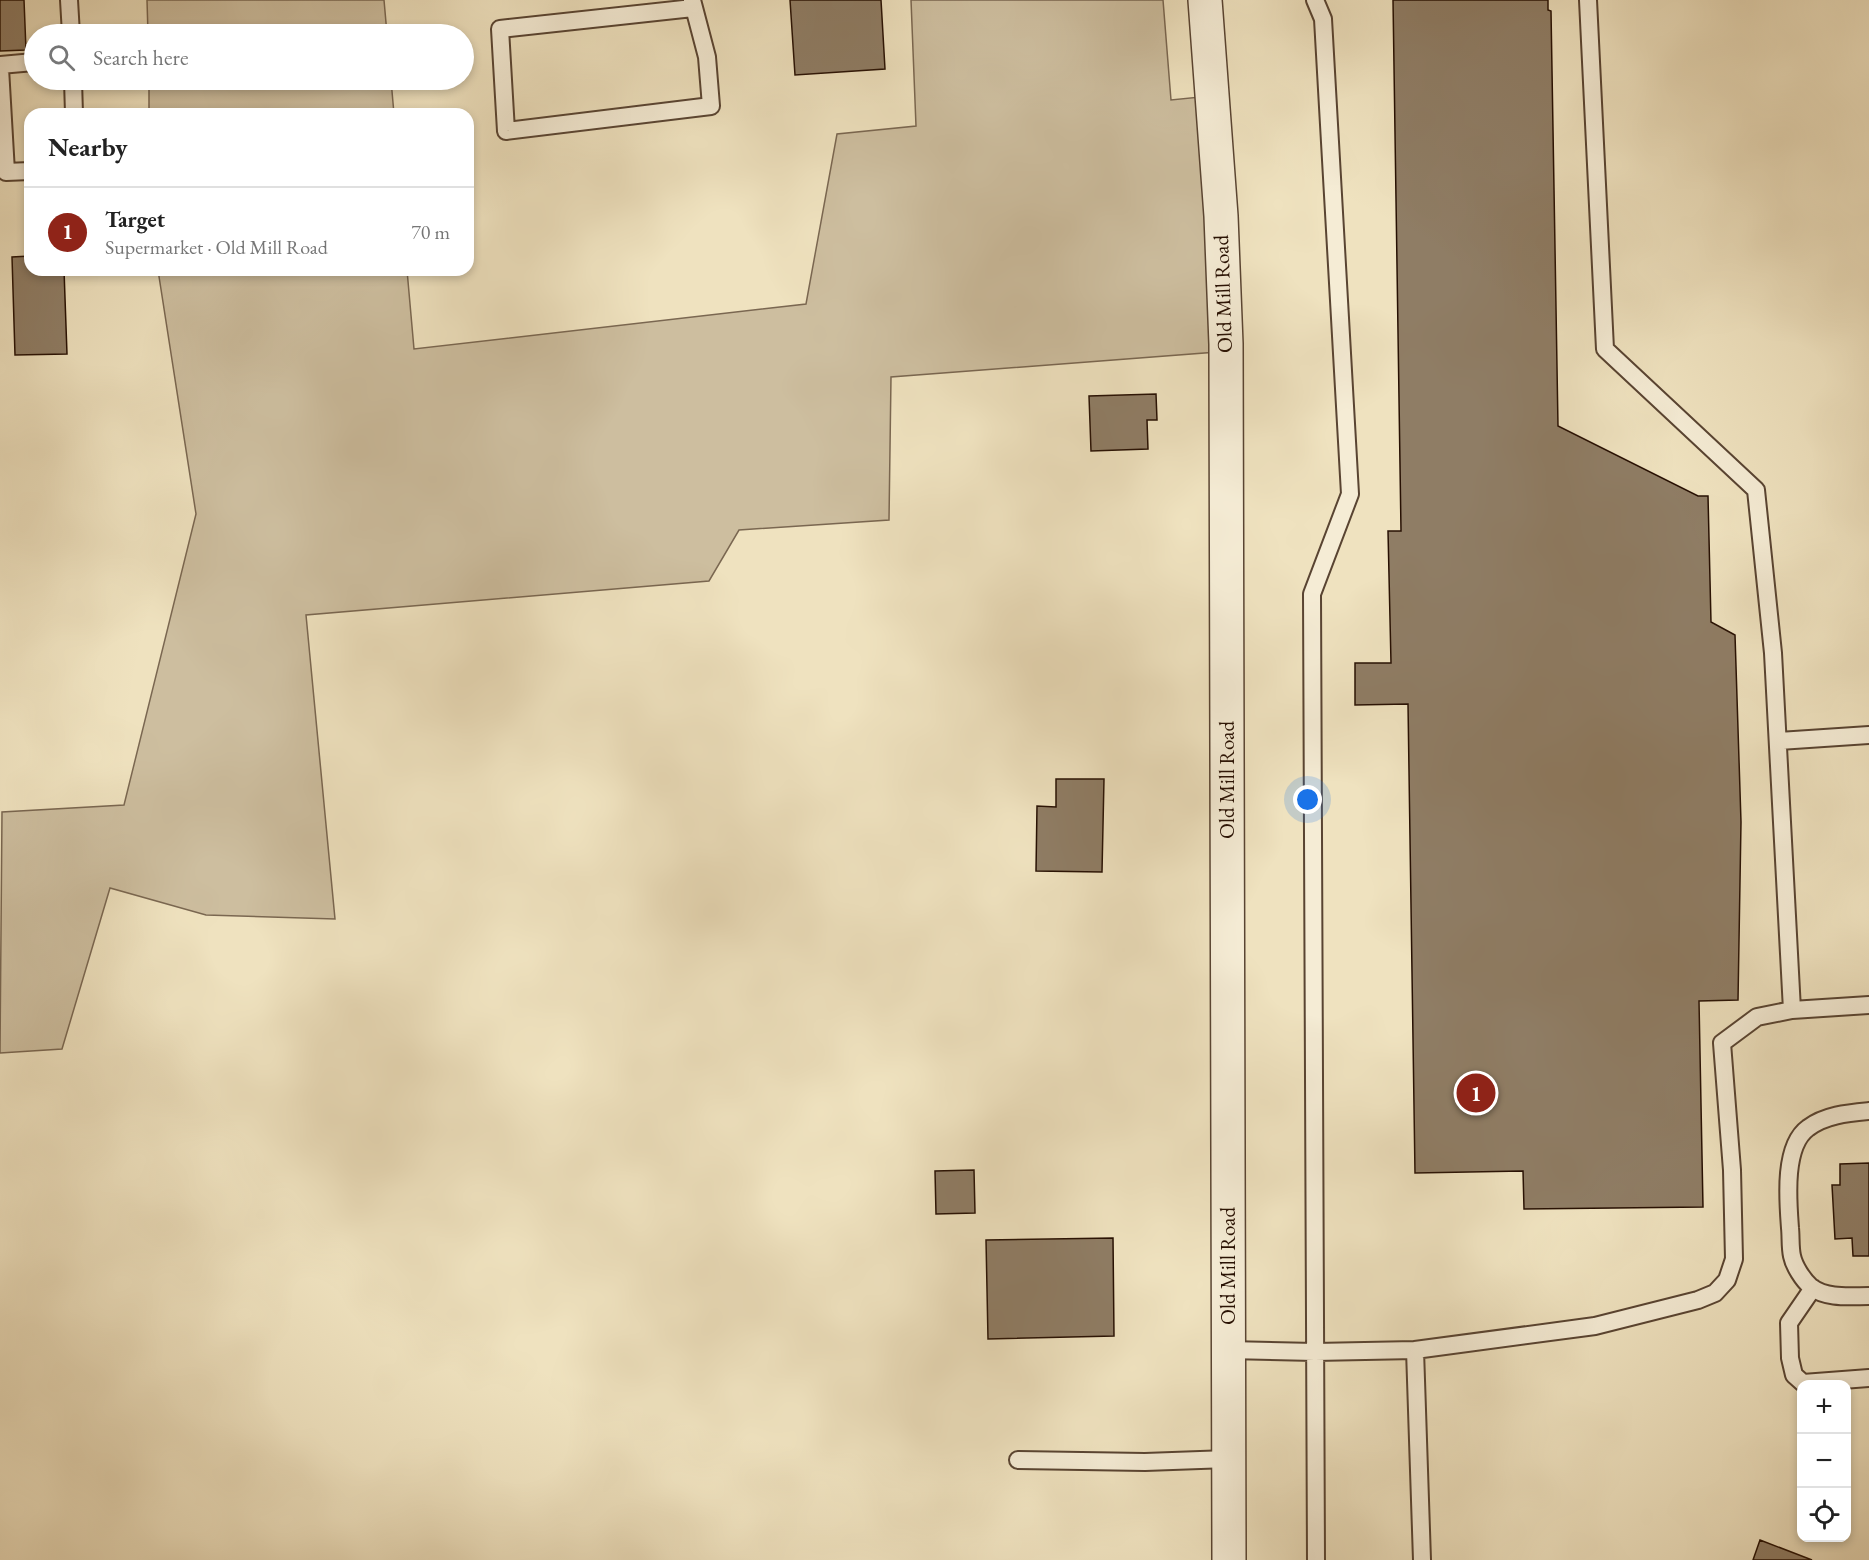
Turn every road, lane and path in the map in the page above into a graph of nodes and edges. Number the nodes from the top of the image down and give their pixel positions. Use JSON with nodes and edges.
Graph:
{"nodes":[{"id":1,"x":69,"y":0,"type":"edge"},
{"id":2,"x":1205,"y":0,"type":"edge"},
{"id":3,"x":1315,"y":0,"type":"edge"},
{"id":4,"x":1588,"y":0,"type":"edge"},
{"id":5,"x":693,"y":4,"type":"edge"},
{"id":6,"x":70,"y":24,"type":"edge"},
{"id":7,"x":24,"y":63,"type":"edge"},
{"id":8,"x":0,"y":67,"type":"edge"},
{"id":9,"x":73,"y":90,"type":"edge"},
{"id":10,"x":74,"y":108,"type":"edge"},
{"id":11,"x":24,"y":171,"type":"edge"},
{"id":12,"x":1869,"y":735,"type":"edge"},
{"id":13,"x":1779,"y":741,"type":"junction"},
{"id":14,"x":1869,"y":1005,"type":"edge"},
{"id":15,"x":1792,"y":1010,"type":"junction"},
{"id":16,"x":1869,"y":1111,"type":"edge"},
{"id":17,"x":1813,"y":1288,"type":"junction"},
{"id":18,"x":1869,"y":1296,"type":"edge"},
{"id":19,"x":1228,"y":1350,"type":"junction"},
{"id":20,"x":1415,"y":1350,"type":"junction"},
{"id":21,"x":1315,"y":1352,"type":"junction"},
{"id":22,"x":1869,"y":1378,"type":"edge"},
{"id":23,"x":1228,"y":1459,"type":"junction"},
{"id":24,"x":1018,"y":1460,"type":"dead end"},
{"id":25,"x":1229,"y":1560,"type":"edge"},
{"id":26,"x":1316,"y":1560,"type":"edge"},
{"id":27,"x":1422,"y":1560,"type":"edge"}],
"edges":[{"from":1,"to":6,"type":"lane"},
{"from":2,"to":19,"type":"street","name":"Old Mill Road"},
{"from":3,"to":21,"type":"lane"},
{"from":4,"to":13,"type":"lane"},
{"from":5,"to":5,"type":"lane"},
{"from":7,"to":8,"type":"lane"},
{"from":8,"to":11,"type":"lane"},
{"from":9,"to":10,"type":"lane"},
{"from":12,"to":13,"type":"lane"},
{"from":13,"to":15,"type":"lane"},
{"from":14,"to":15,"type":"lane"},
{"from":15,"to":20,"type":"lane"},
{"from":16,"to":17,"type":"lane"},
{"from":17,"to":18,"type":"lane"},
{"from":17,"to":22,"type":"lane"},
{"from":19,"to":21,"type":"lane"},
{"from":19,"to":23,"type":"street","name":"Old Mill Road"},
{"from":20,"to":21,"type":"lane"},
{"from":20,"to":27,"type":"lane"},
{"from":21,"to":26,"type":"lane"},
{"from":23,"to":24,"type":"lane"},
{"from":23,"to":25,"type":"street","name":"Old Mill Road"}]}
